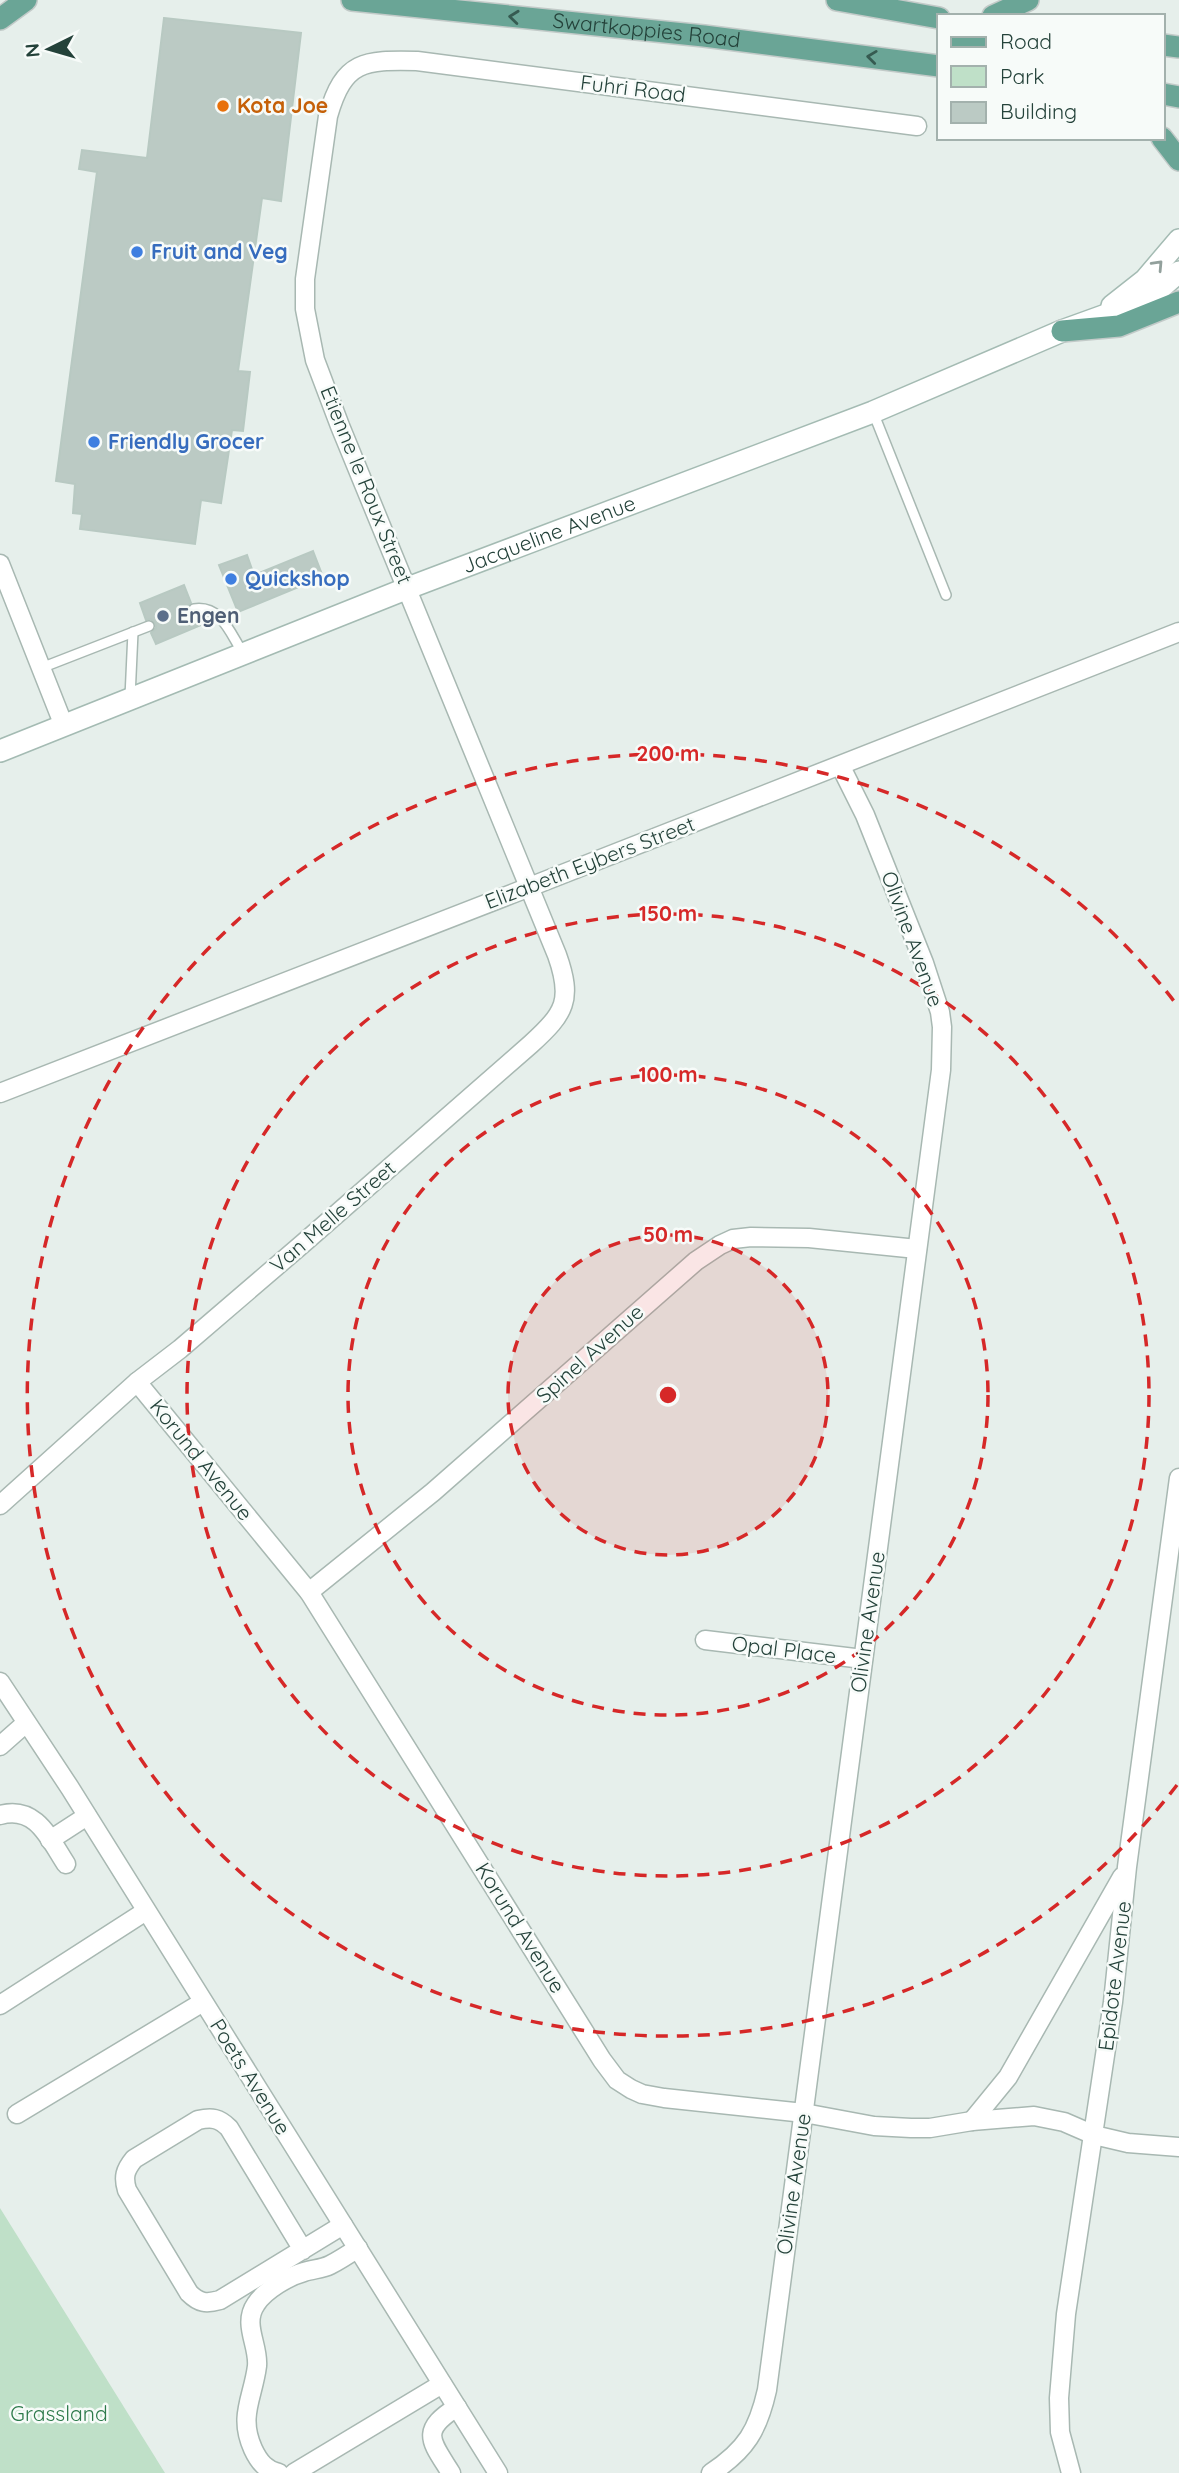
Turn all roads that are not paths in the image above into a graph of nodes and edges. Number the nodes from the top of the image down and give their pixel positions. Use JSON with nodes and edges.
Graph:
{"nodes":[{"id":1,"x":26,"y":0,"type":"edge"},
{"id":2,"x":352,"y":0,"type":"edge"},
{"id":3,"x":836,"y":0,"type":"edge"},
{"id":4,"x":1028,"y":0,"type":"edge"},
{"id":5,"x":997,"y":14,"type":"edge"},
{"id":6,"x":937,"y":18,"type":"edge"},
{"id":7,"x":0,"y":19,"type":"edge"},
{"id":8,"x":937,"y":66,"type":"edge"},
{"id":9,"x":351,"y":72,"type":"joint"},
{"id":10,"x":917,"y":127,"type":"dead end"},
{"id":11,"x":1164,"y":140,"type":"edge"},
{"id":12,"x":1179,"y":160,"type":"edge"},
{"id":13,"x":1179,"y":240,"type":"edge"},
{"id":14,"x":1179,"y":272,"type":"edge"},
{"id":15,"x":1179,"y":302,"type":"edge"},
{"id":16,"x":1096,"y":317,"type":"junction"},
{"id":17,"x":1062,"y":331,"type":"junction"},
{"id":18,"x":873,"y":412,"type":"junction"},
{"id":19,"x":0,"y":564,"type":"edge"},
{"id":20,"x":408,"y":588,"type":"junction"},
{"id":21,"x":946,"y":595,"type":"dead end"},
{"id":22,"x":194,"y":609,"type":"dead end"},
{"id":23,"x":149,"y":626,"type":"dead end"},
{"id":24,"x":132,"y":632,"type":"junction"},
{"id":25,"x":1179,"y":632,"type":"edge"},
{"id":26,"x":244,"y":654,"type":"junction"},
{"id":27,"x":41,"y":668,"type":"junction"},
{"id":28,"x":130,"y":700,"type":"junction"},
{"id":29,"x":64,"y":726,"type":"junction"},
{"id":30,"x":0,"y":751,"type":"edge"},
{"id":31,"x":841,"y":767,"type":"junction"},
{"id":32,"x":529,"y":886,"type":"junction"},
{"id":33,"x":0,"y":1093,"type":"edge"},
{"id":34,"x":917,"y":1249,"type":"junction"},
{"id":35,"x":137,"y":1382,"type":"junction"},
{"id":36,"x":1179,"y":1478,"type":"edge"},
{"id":37,"x":0,"y":1505,"type":"edge"},
{"id":38,"x":309,"y":1592,"type":"junction"},
{"id":39,"x":705,"y":1640,"type":"dead end"},
{"id":40,"x":863,"y":1659,"type":"junction"},
{"id":41,"x":0,"y":1682,"type":"edge"},
{"id":42,"x":26,"y":1723,"type":"junction"},
{"id":43,"x":0,"y":1746,"type":"edge"},
{"id":44,"x":0,"y":1815,"type":"edge"},
{"id":45,"x":87,"y":1816,"type":"junction"},
{"id":46,"x":50,"y":1840,"type":"junction"},
{"id":47,"x":66,"y":1864,"type":"dead end"},
{"id":48,"x":1127,"y":1867,"type":"junction"},
{"id":49,"x":146,"y":1911,"type":"junction"},
{"id":50,"x":203,"y":2002,"type":"junction"},
{"id":51,"x":0,"y":2005,"type":"edge"},
{"id":52,"x":804,"y":2113,"type":"junction"},
{"id":53,"x":17,"y":2114,"type":"dead end"},
{"id":54,"x":972,"y":2120,"type":"junction"},
{"id":55,"x":1094,"y":2135,"type":"junction"},
{"id":56,"x":1179,"y":2147,"type":"edge"},
{"id":57,"x":343,"y":2225,"type":"junction"},
{"id":58,"x":358,"y":2248,"type":"junction"},
{"id":59,"x":303,"y":2250,"type":"junction"},
{"id":60,"x":442,"y":2384,"type":"junction"},
{"id":61,"x":457,"y":2407,"type":"junction"},
{"id":62,"x":279,"y":2473,"type":"edge"},
{"id":63,"x":294,"y":2473,"type":"edge"},
{"id":64,"x":451,"y":2473,"type":"edge"},
{"id":65,"x":498,"y":2473,"type":"edge"},
{"id":66,"x":711,"y":2473,"type":"edge"},
{"id":67,"x":1071,"y":2473,"type":"edge"}],
"edges":[{"from":1,"to":7,"type":"main road"},
{"from":8,"to":2,"type":"main road","name":"Swartkoppies Road","one_way":true},
{"from":3,"to":6,"type":"main road"},
{"from":4,"to":5,"type":"main road"},
{"from":9,"to":10,"type":"street","name":"Fuhri Road"},
{"from":9,"to":20,"type":"street","name":"Etienne le Roux Street"},
{"from":11,"to":12,"type":"main road"},
{"from":16,"to":13,"type":"street","name":"Jacqueline Avenue","one_way":true},
{"from":14,"to":16,"type":"street","name":"Jacqueline Avenue"},
{"from":15,"to":17,"type":"main road"},
{"from":16,"to":17,"type":"street","name":"Jacqueline Avenue"},
{"from":17,"to":18,"type":"street","name":"Jacqueline Avenue"},
{"from":18,"to":20,"type":"street","name":"Jacqueline Avenue"},
{"from":18,"to":21,"type":"lane"},
{"from":19,"to":27,"type":"street"},
{"from":20,"to":26,"type":"street","name":"Jacqueline Avenue"},
{"from":20,"to":32,"type":"street","name":"Etienne le Roux Street"},
{"from":22,"to":26,"type":"lane"},
{"from":23,"to":24,"type":"lane"},
{"from":24,"to":27,"type":"lane"},
{"from":24,"to":28,"type":"lane"},
{"from":25,"to":31,"type":"street","name":"Elizabeth Eybers Street"},
{"from":26,"to":28,"type":"street","name":"Jacqueline Avenue"},
{"from":27,"to":29,"type":"street"},
{"from":28,"to":29,"type":"street","name":"Jacqueline Avenue"},
{"from":29,"to":30,"type":"street","name":"Jacqueline Avenue"},
{"from":31,"to":32,"type":"street","name":"Elizabeth Eybers Street"},
{"from":31,"to":34,"type":"street","name":"Olivine Avenue"},
{"from":32,"to":33,"type":"street","name":"Elizabeth Eybers Street"},
{"from":32,"to":35,"type":"street","name":"Van Melle Street"},
{"from":34,"to":38,"type":"street","name":"Spinel Avenue"},
{"from":34,"to":40,"type":"street","name":"Olivine Avenue"},
{"from":35,"to":37,"type":"street","name":"Van Melle Street"},
{"from":35,"to":38,"type":"street","name":"Korund Avenue"},
{"from":36,"to":48,"type":"street","name":"Epidote Avenue"},
{"from":38,"to":52,"type":"street","name":"Korund Avenue"},
{"from":39,"to":40,"type":"street","name":"Opal Place"},
{"from":40,"to":52,"type":"street","name":"Olivine Avenue"},
{"from":41,"to":42,"type":"street","name":"Poets Avenue"},
{"from":42,"to":43,"type":"street"},
{"from":42,"to":45,"type":"street","name":"Poets Avenue"},
{"from":44,"to":46,"type":"street"},
{"from":45,"to":46,"type":"street"},
{"from":45,"to":49,"type":"street","name":"Poets Avenue"},
{"from":46,"to":47,"type":"street"},
{"from":48,"to":54,"type":"street"},
{"from":48,"to":55,"type":"street","name":"Epidote Avenue"},
{"from":49,"to":50,"type":"street","name":"Poets Avenue"},
{"from":49,"to":51,"type":"street"},
{"from":50,"to":53,"type":"street"},
{"from":50,"to":57,"type":"street","name":"Poets Avenue"},
{"from":52,"to":54,"type":"street","name":"Korund Avenue"},
{"from":52,"to":66,"type":"street","name":"Olivine Avenue"},
{"from":54,"to":55,"type":"street","name":"Korund Avenue"},
{"from":55,"to":56,"type":"street","name":"Korund Avenue"},
{"from":55,"to":67,"type":"street","name":"Epidote Avenue"},
{"from":57,"to":58,"type":"street","name":"Poets Avenue"},
{"from":57,"to":59,"type":"street"},
{"from":58,"to":60,"type":"street","name":"Poets Avenue"},
{"from":58,"to":62,"type":"street"},
{"from":59,"to":59,"type":"street"},
{"from":60,"to":61,"type":"street","name":"Poets Avenue"},
{"from":60,"to":63,"type":"street"},
{"from":61,"to":64,"type":"street"},
{"from":61,"to":65,"type":"street","name":"Poets Avenue"}]}
